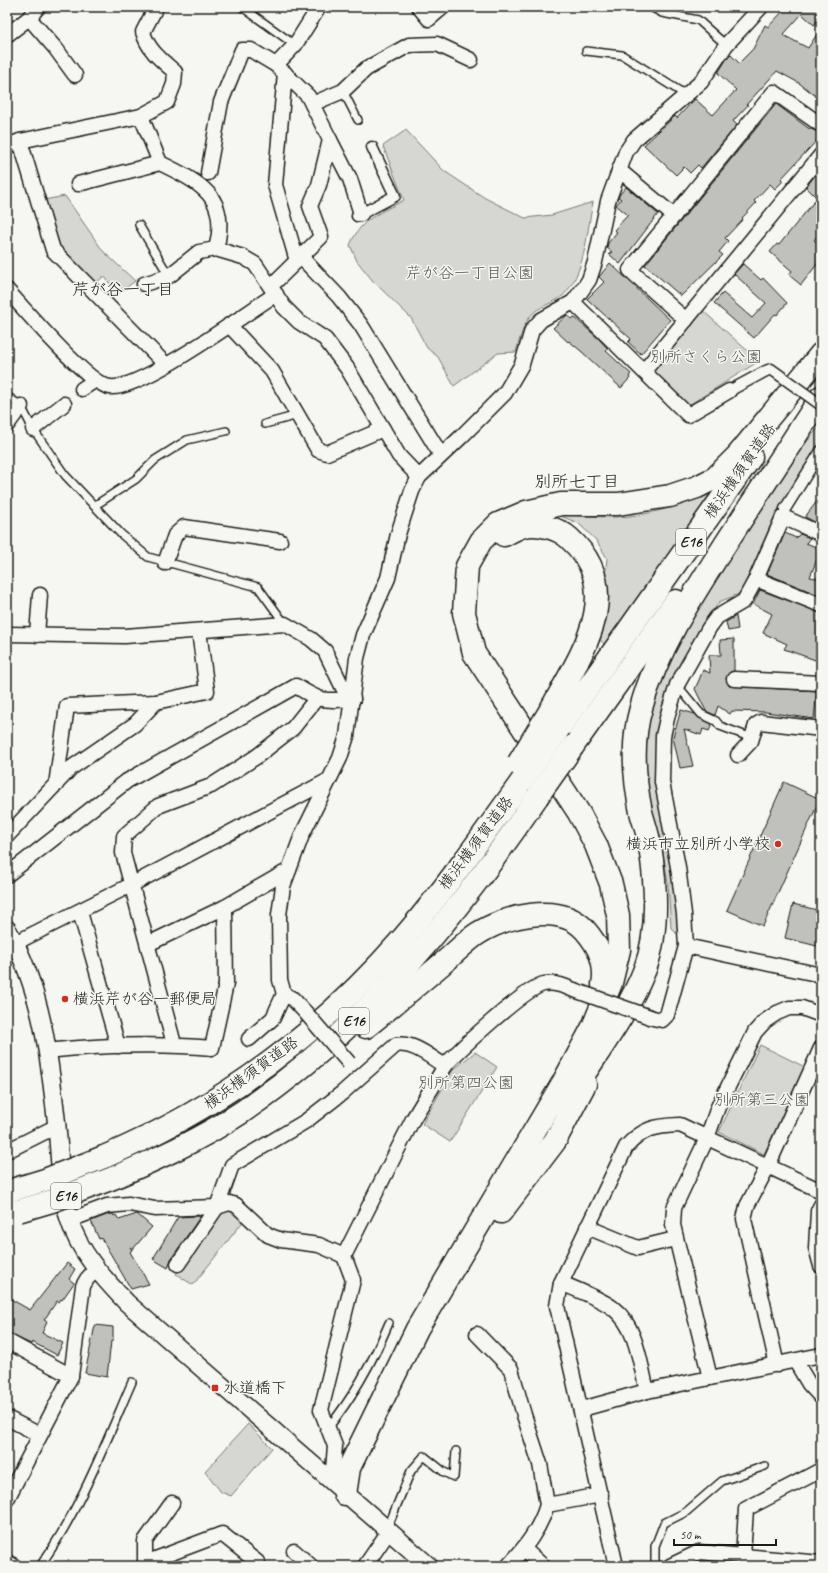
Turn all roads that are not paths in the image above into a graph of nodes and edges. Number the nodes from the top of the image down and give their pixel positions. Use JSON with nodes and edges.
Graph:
{"nodes":[{"id":1,"x":38,"y":7,"type":"edge"},
{"id":2,"x":156,"y":7,"type":"edge"},
{"id":3,"x":242,"y":7,"type":"edge"},
{"id":4,"x":319,"y":7,"type":"edge"},
{"id":5,"x":419,"y":7,"type":"edge"},
{"id":6,"x":443,"y":7,"type":"edge"},
{"id":7,"x":651,"y":7,"type":"edge"},
{"id":8,"x":761,"y":7,"type":"edge"},
{"id":9,"x":29,"y":18,"type":"junction"},
{"id":10,"x":7,"y":35,"type":"edge"},
{"id":11,"x":726,"y":44,"type":"junction"},
{"id":12,"x":295,"y":45,"type":"junction"},
{"id":13,"x":586,"y":51,"type":"dead end"},
{"id":14,"x":472,"y":60,"type":"dead end"},
{"id":15,"x":281,"y":69,"type":"junction"},
{"id":16,"x":75,"y":75,"type":"dead end"},
{"id":17,"x":343,"y":91,"type":"junction"},
{"id":18,"x":686,"y":95,"type":"junction"},
{"id":19,"x":312,"y":104,"type":"junction"},
{"id":20,"x":141,"y":116,"type":"junction"},
{"id":21,"x":358,"y":120,"type":"dead end"},
{"id":22,"x":821,"y":125,"type":"edge"},
{"id":23,"x":330,"y":140,"type":"junction"},
{"id":24,"x":13,"y":144,"type":"edge"},
{"id":25,"x":372,"y":147,"type":"dead end"},
{"id":26,"x":821,"y":155,"type":"edge"},
{"id":27,"x":160,"y":163,"type":"junction"},
{"id":28,"x":619,"y":170,"type":"junction"},
{"id":29,"x":208,"y":173,"type":"dead end"},
{"id":30,"x":78,"y":184,"type":"dead end"},
{"id":31,"x":359,"y":215,"type":"joint"},
{"id":32,"x":674,"y":216,"type":"junction"},
{"id":33,"x":139,"y":225,"type":"dead end"},
{"id":34,"x":216,"y":249,"type":"junction"},
{"id":35,"x":299,"y":259,"type":"junction"},
{"id":36,"x":169,"y":276,"type":"junction"},
{"id":37,"x":144,"y":284,"type":"dead end"},
{"id":38,"x":7,"y":290,"type":"edge"},
{"id":39,"x":273,"y":290,"type":"junction"},
{"id":40,"x":573,"y":302,"type":"junction"},
{"id":41,"x":686,"y":320,"type":"junction"},
{"id":42,"x":229,"y":324,"type":"junction"},
{"id":43,"x":821,"y":355,"type":"edge"},
{"id":44,"x":166,"y":365,"type":"junction"},
{"id":45,"x":644,"y":371,"type":"junction"},
{"id":46,"x":94,"y":381,"type":"junction"},
{"id":47,"x":82,"y":389,"type":"dead end"},
{"id":48,"x":729,"y":391,"type":"joint"},
{"id":49,"x":7,"y":396,"type":"edge"},
{"id":50,"x":821,"y":396,"type":"edge"},
{"id":51,"x":64,"y":404,"type":"dead end"},
{"id":52,"x":821,"y":405,"type":"edge"},
{"id":53,"x":21,"y":406,"type":"junction"},
{"id":54,"x":298,"y":415,"type":"junction"},
{"id":55,"x":265,"y":424,"type":"dead end"},
{"id":56,"x":7,"y":425,"type":"edge"},
{"id":57,"x":33,"y":429,"type":"junction"},
{"id":58,"x":383,"y":429,"type":"junction"},
{"id":59,"x":226,"y":431,"type":"dead end"},
{"id":60,"x":821,"y":451,"type":"edge"},
{"id":61,"x":442,"y":456,"type":"junction"},
{"id":62,"x":419,"y":477,"type":"junction"},
{"id":63,"x":94,"y":506,"type":"junction"},
{"id":64,"x":784,"y":513,"type":"junction"},
{"id":65,"x":821,"y":534,"type":"edge"},
{"id":66,"x":280,"y":541,"type":"dead end"},
{"id":67,"x":165,"y":563,"type":"junction"},
{"id":68,"x":756,"y":579,"type":"junction"},
{"id":69,"x":40,"y":595,"type":"dead end"},
{"id":70,"x":821,"y":605,"type":"edge"},
{"id":71,"x":285,"y":624,"type":"junction"},
{"id":72,"x":199,"y":630,"type":"junction"},
{"id":73,"x":7,"y":634,"type":"edge"},
{"id":74,"x":37,"y":635,"type":"junction"},
{"id":75,"x":734,"y":679,"type":"dead end"},
{"id":76,"x":821,"y":683,"type":"edge"},
{"id":77,"x":677,"y":685,"type":"junction"},
{"id":78,"x":316,"y":698,"type":"junction"},
{"id":79,"x":353,"y":699,"type":"junction"},
{"id":80,"x":156,"y":702,"type":"junction"},
{"id":81,"x":555,"y":719,"type":"junction"},
{"id":82,"x":821,"y":729,"type":"edge"},
{"id":83,"x":752,"y":738,"type":"junction"},
{"id":84,"x":738,"y":755,"type":"dead end"},
{"id":85,"x":329,"y":780,"type":"junction"},
{"id":86,"x":56,"y":785,"type":"junction"},
{"id":87,"x":7,"y":836,"type":"edge"},
{"id":88,"x":289,"y":870,"type":"junction"},
{"id":89,"x":7,"y":875,"type":"edge"},
{"id":90,"x":133,"y":884,"type":"junction"},
{"id":91,"x":225,"y":908,"type":"junction"},
{"id":92,"x":80,"y":912,"type":"junction"},
{"id":93,"x":11,"y":936,"type":"edge"},
{"id":94,"x":148,"y":944,"type":"junction"},
{"id":95,"x":686,"y":946,"type":"junction"},
{"id":96,"x":821,"y":975,"type":"edge"},
{"id":97,"x":284,"y":994,"type":"junction"},
{"id":98,"x":821,"y":1015,"type":"edge"},
{"id":99,"x":601,"y":1032,"type":"junction"},
{"id":100,"x":249,"y":1039,"type":"dead end"},
{"id":101,"x":174,"y":1044,"type":"junction"},
{"id":102,"x":118,"y":1046,"type":"junction"},
{"id":103,"x":821,"y":1048,"type":"edge"},
{"id":104,"x":46,"y":1051,"type":"junction"},
{"id":105,"x":445,"y":1066,"type":"junction"},
{"id":106,"x":360,"y":1076,"type":"junction"},
{"id":107,"x":275,"y":1089,"type":"junction"},
{"id":108,"x":56,"y":1126,"type":"junction"},
{"id":109,"x":707,"y":1138,"type":"junction"},
{"id":110,"x":7,"y":1151,"type":"edge"},
{"id":111,"x":768,"y":1166,"type":"junction"},
{"id":112,"x":821,"y":1191,"type":"edge"},
{"id":113,"x":11,"y":1202,"type":"edge"},
{"id":114,"x":821,"y":1205,"type":"edge"},
{"id":115,"x":217,"y":1207,"type":"junction"},
{"id":116,"x":70,"y":1220,"type":"junction"},
{"id":117,"x":588,"y":1227,"type":"junction"},
{"id":118,"x":675,"y":1239,"type":"junction"},
{"id":119,"x":344,"y":1256,"type":"junction"},
{"id":120,"x":178,"y":1264,"type":"dead end"},
{"id":121,"x":821,"y":1266,"type":"edge"},
{"id":122,"x":96,"y":1269,"type":"junction"},
{"id":123,"x":561,"y":1283,"type":"junction"},
{"id":124,"x":389,"y":1323,"type":"dead end"},
{"id":125,"x":477,"y":1334,"type":"dead end"},
{"id":126,"x":7,"y":1341,"type":"edge"},
{"id":127,"x":821,"y":1356,"type":"edge"},
{"id":128,"x":796,"y":1362,"type":"junction"},
{"id":129,"x":777,"y":1365,"type":"junction"},
{"id":130,"x":71,"y":1376,"type":"junction"},
{"id":131,"x":710,"y":1378,"type":"junction"},
{"id":132,"x":132,"y":1382,"type":"dead end"},
{"id":133,"x":647,"y":1391,"type":"junction"},
{"id":134,"x":821,"y":1397,"type":"edge"},
{"id":135,"x":582,"y":1409,"type":"junction"},
{"id":136,"x":7,"y":1418,"type":"edge"},
{"id":137,"x":328,"y":1428,"type":"junction"},
{"id":138,"x":40,"y":1435,"type":"junction"},
{"id":139,"x":456,"y":1451,"type":"dead end"},
{"id":140,"x":766,"y":1466,"type":"dead end"},
{"id":141,"x":821,"y":1470,"type":"edge"},
{"id":142,"x":338,"y":1488,"type":"junction"},
{"id":143,"x":8,"y":1495,"type":"edge"},
{"id":144,"x":601,"y":1495,"type":"junction"},
{"id":145,"x":172,"y":1503,"type":"dead end"},
{"id":146,"x":547,"y":1505,"type":"junction"},
{"id":147,"x":388,"y":1530,"type":"junction"},
{"id":148,"x":524,"y":1549,"type":"junction"},
{"id":149,"x":294,"y":1551,"type":"dead end"},
{"id":150,"x":743,"y":1556,"type":"junction"},
{"id":151,"x":7,"y":1562,"type":"edge"},
{"id":152,"x":821,"y":1562,"type":"edge"},
{"id":153,"x":145,"y":1565,"type":"edge"},
{"id":154,"x":254,"y":1565,"type":"edge"},
{"id":155,"x":14,"y":1566,"type":"edge"},
{"id":156,"x":40,"y":1566,"type":"edge"},
{"id":157,"x":311,"y":1566,"type":"edge"},
{"id":158,"x":365,"y":1566,"type":"edge"},
{"id":159,"x":429,"y":1566,"type":"edge"},
{"id":160,"x":508,"y":1566,"type":"edge"},
{"id":161,"x":544,"y":1566,"type":"edge"},
{"id":162,"x":616,"y":1566,"type":"edge"},
{"id":163,"x":655,"y":1566,"type":"edge"},
{"id":164,"x":670,"y":1566,"type":"edge"}],
"edges":[{"from":1,"to":9,"type":"street"},
{"from":2,"to":20,"type":"street"},
{"from":3,"to":12,"type":"lane"},
{"from":4,"to":12,"type":"street"},
{"from":5,"to":6,"type":"street"},
{"from":7,"to":11,"type":"lane"},
{"from":8,"to":11,"type":"street"},
{"from":9,"to":10,"type":"street"},
{"from":9,"to":16,"type":"street"},
{"from":11,"to":18,"type":"street"},
{"from":12,"to":15,"type":"street"},
{"from":13,"to":18,"type":"lane"},
{"from":14,"to":17,"type":"street"},
{"from":15,"to":19,"type":"street"},
{"from":15,"to":29,"type":"street"},
{"from":15,"to":35,"type":"street"},
{"from":17,"to":19,"type":"street"},
{"from":17,"to":21,"type":"lane"},
{"from":18,"to":28,"type":"street"},
{"from":19,"to":23,"type":"street"},
{"from":20,"to":24,"type":"street"},
{"from":20,"to":27,"type":"street"},
{"from":22,"to":32,"type":"street"},
{"from":23,"to":31,"type":"street"},
{"from":23,"to":35,"type":"street"},
{"from":24,"to":44,"type":"street"},
{"from":25,"to":31,"type":"street"},
{"from":26,"to":41,"type":"street"},
{"from":27,"to":30,"type":"street"},
{"from":27,"to":34,"type":"street"},
{"from":28,"to":32,"type":"street"},
{"from":28,"to":40,"type":"street"},
{"from":32,"to":41,"type":"street"},
{"from":33,"to":36,"type":"lane"},
{"from":34,"to":36,"type":"street"},
{"from":34,"to":39,"type":"street"},
{"from":35,"to":39,"type":"street"},
{"from":35,"to":61,"type":"street"},
{"from":36,"to":37,"type":"street"},
{"from":38,"to":46,"type":"street"},
{"from":39,"to":42,"type":"street"},
{"from":39,"to":58,"type":"street"},
{"from":40,"to":45,"type":"street"},
{"from":40,"to":61,"type":"street"},
{"from":41,"to":45,"type":"street"},
{"from":42,"to":44,"type":"street"},
{"from":42,"to":54,"type":"street"},
{"from":43,"to":81,"type":"highway","name":"横浜横須賀道路","number":"E16"},
{"from":43,"to":99,"type":"highway"},
{"from":44,"to":46,"type":"street"},
{"from":45,"to":48,"type":"street"},
{"from":46,"to":47,"type":"street"},
{"from":48,"to":52,"type":"street","bridge":true},
{"from":49,"to":53,"type":"lane"},
{"from":50,"to":99,"type":"highway"},
{"from":50,"to":107,"type":"highway","name":"横浜横須賀道路","number":"E16","bridge":true},
{"from":51,"to":57,"type":"street"},
{"from":53,"to":56,"type":"street"},
{"from":53,"to":57,"type":"lane"},
{"from":54,"to":55,"type":"lane"},
{"from":54,"to":58,"type":"street"},
{"from":57,"to":63,"type":"lane"},
{"from":58,"to":62,"type":"street"},
{"from":59,"to":63,"type":"lane"},
{"from":60,"to":64,"type":"street"},
{"from":61,"to":62,"type":"street"},
{"from":62,"to":79,"type":"street"},
{"from":63,"to":67,"type":"lane"},
{"from":64,"to":65,"type":"street"},
{"from":64,"to":68,"type":"street"},
{"from":66,"to":67,"type":"street"},
{"from":67,"to":71,"type":"lane"},
{"from":68,"to":70,"type":"street"},
{"from":68,"to":77,"type":"street"},
{"from":69,"to":74,"type":"street"},
{"from":71,"to":72,"type":"street"},
{"from":71,"to":79,"type":"street"},
{"from":72,"to":74,"type":"street"},
{"from":72,"to":80,"type":"street"},
{"from":73,"to":74,"type":"street"},
{"from":75,"to":76,"type":"street"},
{"from":77,"to":83,"type":"lane"},
{"from":77,"to":95,"type":"street"},
{"from":78,"to":79,"type":"street"},
{"from":78,"to":89,"type":"street"},
{"from":78,"to":90,"type":"street"},
{"from":79,"to":85,"type":"street"},
{"from":80,"to":86,"type":"street"},
{"from":80,"to":86,"type":"street"},
{"from":81,"to":99,"type":"highway"},
{"from":81,"to":113,"type":"highway","name":"横浜横須賀道路","number":"E16","bridge":true},
{"from":82,"to":83,"type":"street"},
{"from":83,"to":84,"type":"street"},
{"from":85,"to":88,"type":"street"},
{"from":85,"to":90,"type":"street"},
{"from":86,"to":87,"type":"street"},
{"from":88,"to":91,"type":"street"},
{"from":88,"to":97,"type":"street"},
{"from":90,"to":92,"type":"street"},
{"from":90,"to":94,"type":"street"},
{"from":91,"to":94,"type":"street"},
{"from":91,"to":101,"type":"street"},
{"from":92,"to":93,"type":"street"},
{"from":92,"to":102,"type":"street"},
{"from":93,"to":104,"type":"street"},
{"from":94,"to":101,"type":"street"},
{"from":95,"to":96,"type":"street"},
{"from":95,"to":105,"type":"street","bridge":true},
{"from":97,"to":100,"type":"street"},
{"from":97,"to":106,"type":"street","bridge":true},
{"from":98,"to":109,"type":"street"},
{"from":99,"to":107,"type":"highway"},
{"from":99,"to":142,"type":"highway"},
{"from":101,"to":102,"type":"street"},
{"from":102,"to":104,"type":"street"},
{"from":103,"to":111,"type":"street"},
{"from":104,"to":108,"type":"street"},
{"from":105,"to":106,"type":"street"},
{"from":105,"to":119,"type":"street"},
{"from":106,"to":115,"type":"street"},
{"from":107,"to":113,"type":"highway","name":"横浜横須賀道路","number":"E16","bridge":true},
{"from":108,"to":110,"type":"street"},
{"from":108,"to":116,"type":"street"},
{"from":109,"to":111,"type":"street"},
{"from":109,"to":117,"type":"street"},
{"from":109,"to":118,"type":"street"},
{"from":111,"to":112,"type":"street"},
{"from":111,"to":129,"type":"street"},
{"from":114,"to":121,"type":"street"},
{"from":115,"to":116,"type":"street"},
{"from":115,"to":119,"type":"street"},
{"from":115,"to":120,"type":"street"},
{"from":116,"to":122,"type":"street"},
{"from":117,"to":118,"type":"street"},
{"from":117,"to":123,"type":"street"},
{"from":118,"to":131,"type":"street"},
{"from":119,"to":137,"type":"street"},
{"from":122,"to":130,"type":"street"},
{"from":122,"to":142,"type":"street"},
{"from":123,"to":133,"type":"street"},
{"from":123,"to":135,"type":"street"},
{"from":124,"to":137,"type":"lane"},
{"from":125,"to":146,"type":"street"},
{"from":126,"to":130,"type":"street"},
{"from":127,"to":128,"type":"street"},
{"from":128,"to":129,"type":"street"},
{"from":128,"to":134,"type":"street"},
{"from":129,"to":131,"type":"street"},
{"from":130,"to":138,"type":"street"},
{"from":131,"to":133,"type":"street"},
{"from":132,"to":156,"type":"lane"},
{"from":133,"to":135,"type":"street"},
{"from":135,"to":144,"type":"street"},
{"from":136,"to":138,"type":"street"},
{"from":137,"to":142,"type":"street"},
{"from":138,"to":143,"type":"street"},
{"from":139,"to":147,"type":"lane"},
{"from":140,"to":163,"type":"lane"},
{"from":141,"to":150,"type":"street"},
{"from":142,"to":147,"type":"street"},
{"from":144,"to":146,"type":"street"},
{"from":144,"to":162,"type":"street"},
{"from":145,"to":153,"type":"street"},
{"from":146,"to":148,"type":"street"},
{"from":147,"to":158,"type":"street"},
{"from":147,"to":159,"type":"street"},
{"from":148,"to":160,"type":"street"},
{"from":148,"to":161,"type":"street"},
{"from":149,"to":157,"type":"street"},
{"from":150,"to":152,"type":"street"},
{"from":150,"to":164,"type":"street"},
{"from":151,"to":155,"type":"street"},
{"from":153,"to":154,"type":"street"}]}
